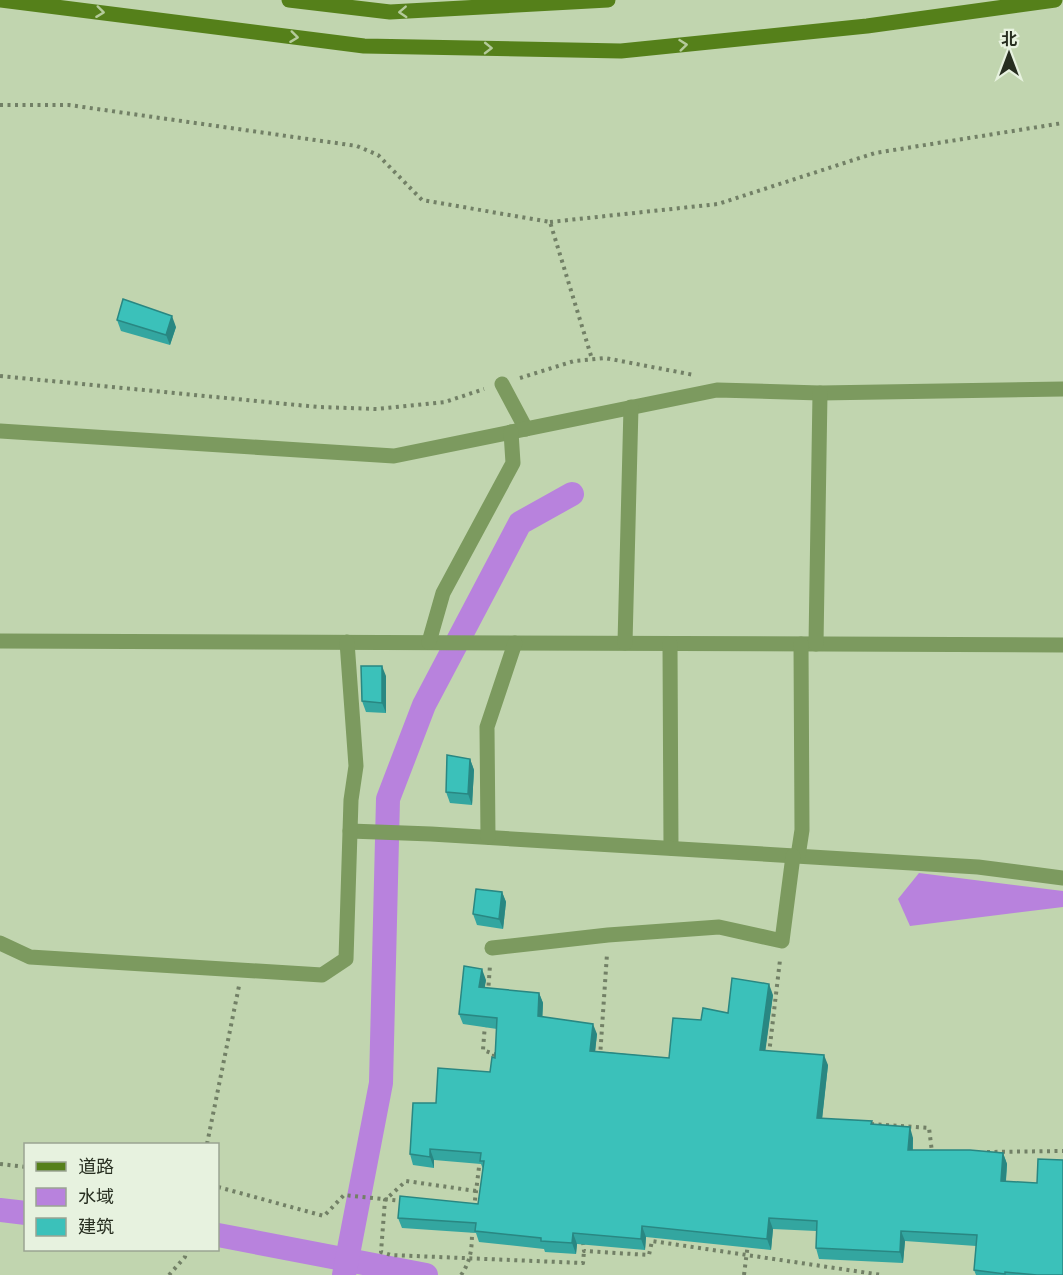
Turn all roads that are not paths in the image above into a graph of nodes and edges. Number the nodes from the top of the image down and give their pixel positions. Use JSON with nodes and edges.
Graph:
{"nodes":[{"id":1,"x":0,"y":0,"type":"edge"},
{"id":2,"x":289,"y":0,"type":"edge"},
{"id":3,"x":608,"y":0,"type":"edge"},
{"id":4,"x":1054,"y":0,"type":"edge"},
{"id":5,"x":501,"y":384,"type":"road end"},
{"id":6,"x":1063,"y":389,"type":"edge"},
{"id":7,"x":820,"y":393,"type":"junction"},
{"id":8,"x":631,"y":407,"type":"junction"},
{"id":9,"x":518,"y":430,"type":"junction"},
{"id":10,"x":0,"y":431,"type":"edge"},
{"id":11,"x":0,"y":641,"type":"edge"},
{"id":12,"x":347,"y":642,"type":"junction"},
{"id":13,"x":429,"y":642,"type":"junction"},
{"id":14,"x":515,"y":643,"type":"junction"},
{"id":15,"x":625,"y":643,"type":"junction"},
{"id":16,"x":670,"y":644,"type":"junction"},
{"id":17,"x":809,"y":644,"type":"junction"},
{"id":18,"x":1063,"y":645,"type":"edge"},
{"id":19,"x":350,"y":831,"type":"junction"},
{"id":20,"x":488,"y":837,"type":"junction"},
{"id":21,"x":671,"y":848,"type":"junction"},
{"id":22,"x":796,"y":856,"type":"junction"},
{"id":23,"x":1063,"y":878,"type":"edge"},
{"id":24,"x":0,"y":943,"type":"edge"},
{"id":25,"x":492,"y":948,"type":"road end"}],
"edges":[{"from":1,"to":4,"type":"main road","one_way":true},
{"from":3,"to":2,"type":"main road","one_way":true},
{"from":5,"to":9,"type":"street"},
{"from":6,"to":7,"type":"street"},
{"from":7,"to":8,"type":"street"},
{"from":7,"to":17,"type":"street"},
{"from":8,"to":9,"type":"street"},
{"from":8,"to":15,"type":"street"},
{"from":9,"to":10,"type":"street"},
{"from":9,"to":13,"type":"street"},
{"from":11,"to":12,"type":"street"},
{"from":12,"to":13,"type":"street"},
{"from":12,"to":19,"type":"street"},
{"from":13,"to":14,"type":"street"},
{"from":14,"to":15,"type":"street"},
{"from":14,"to":20,"type":"street"},
{"from":15,"to":16,"type":"street"},
{"from":16,"to":17,"type":"street"},
{"from":16,"to":21,"type":"street"},
{"from":17,"to":18,"type":"street"},
{"from":17,"to":22,"type":"street"},
{"from":19,"to":20,"type":"street"},
{"from":19,"to":24,"type":"street"},
{"from":20,"to":21,"type":"street"},
{"from":21,"to":22,"type":"street"},
{"from":22,"to":23,"type":"street"},
{"from":22,"to":25,"type":"street"}]}
